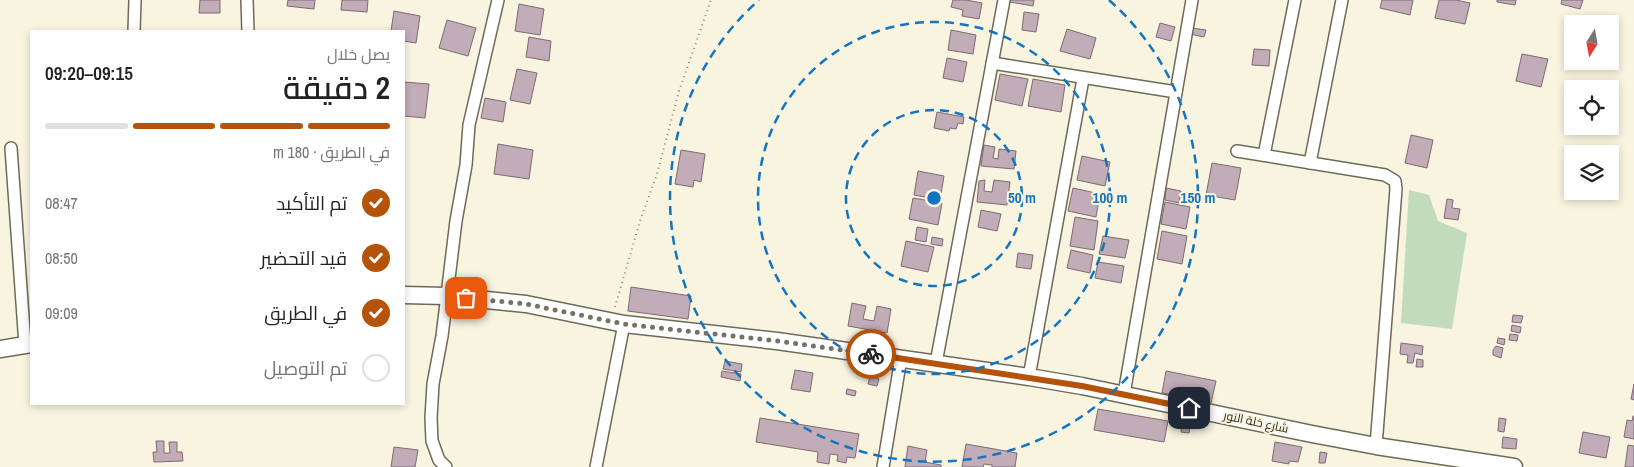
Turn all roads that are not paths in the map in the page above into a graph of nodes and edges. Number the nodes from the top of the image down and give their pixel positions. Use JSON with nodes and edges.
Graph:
{"nodes":[{"id":1,"x":135,"y":0,"type":"edge"},
{"id":2,"x":247,"y":0,"type":"edge"},
{"id":3,"x":498,"y":0,"type":"edge"},
{"id":4,"x":1004,"y":0,"type":"edge"},
{"id":5,"x":1192,"y":0,"type":"edge"},
{"id":6,"x":1296,"y":0,"type":"edge"},
{"id":7,"x":1342,"y":0,"type":"edge"},
{"id":8,"x":134,"y":30,"type":"edge"},
{"id":9,"x":248,"y":30,"type":"edge"},
{"id":10,"x":992,"y":63,"type":"junction"},
{"id":11,"x":1083,"y":79,"type":"junction"},
{"id":12,"x":1176,"y":92,"type":"junction"},
{"id":13,"x":11,"y":148,"type":"dead end"},
{"id":14,"x":1237,"y":151,"type":"dead end"},
{"id":15,"x":1264,"y":155,"type":"junction"},
{"id":16,"x":1310,"y":163,"type":"junction"},
{"id":17,"x":405,"y":295,"type":"edge"},
{"id":18,"x":446,"y":296,"type":"junction"},
{"id":19,"x":618,"y":323,"type":"junction"},
{"id":20,"x":28,"y":345,"type":"edge"},
{"id":21,"x":0,"y":349,"type":"edge"},
{"id":22,"x":901,"y":358,"type":"junction"},
{"id":23,"x":936,"y":363,"type":"junction"},
{"id":24,"x":1029,"y":377,"type":"junction"},
{"id":25,"x":1124,"y":394,"type":"junction"},
{"id":26,"x":1376,"y":446,"type":"junction"},
{"id":27,"x":446,"y":467,"type":"edge"},
{"id":28,"x":596,"y":467,"type":"edge"},
{"id":29,"x":883,"y":467,"type":"edge"},
{"id":30,"x":1514,"y":467,"type":"edge"}],
"edges":[{"from":1,"to":8,"type":"street"},
{"from":2,"to":9,"type":"street"},
{"from":3,"to":18,"type":"street"},
{"from":4,"to":10,"type":"street"},
{"from":5,"to":12,"type":"street"},
{"from":6,"to":15,"type":"street"},
{"from":7,"to":16,"type":"street"},
{"from":10,"to":11,"type":"street"},
{"from":10,"to":23,"type":"street"},
{"from":11,"to":12,"type":"street"},
{"from":11,"to":24,"type":"street"},
{"from":12,"to":25,"type":"street"},
{"from":13,"to":20,"type":"street"},
{"from":14,"to":15,"type":"street"},
{"from":15,"to":16,"type":"street"},
{"from":16,"to":26,"type":"street"},
{"from":17,"to":18,"type":"street","name":"شارع خلة النور"},
{"from":18,"to":19,"type":"street","name":"شارع خلة النور"},
{"from":18,"to":27,"type":"street"},
{"from":19,"to":22,"type":"street","name":"شارع خلة النور"},
{"from":19,"to":28,"type":"street"},
{"from":20,"to":21,"type":"street"},
{"from":22,"to":23,"type":"street","name":"شارع خلة النور"},
{"from":22,"to":29,"type":"street"},
{"from":23,"to":24,"type":"street","name":"شارع خلة النور"},
{"from":24,"to":25,"type":"street","name":"شارع خلة النور"},
{"from":25,"to":26,"type":"street","name":"شارع خلة النور"},
{"from":26,"to":30,"type":"street","name":"شارع خلة النور"}]}
